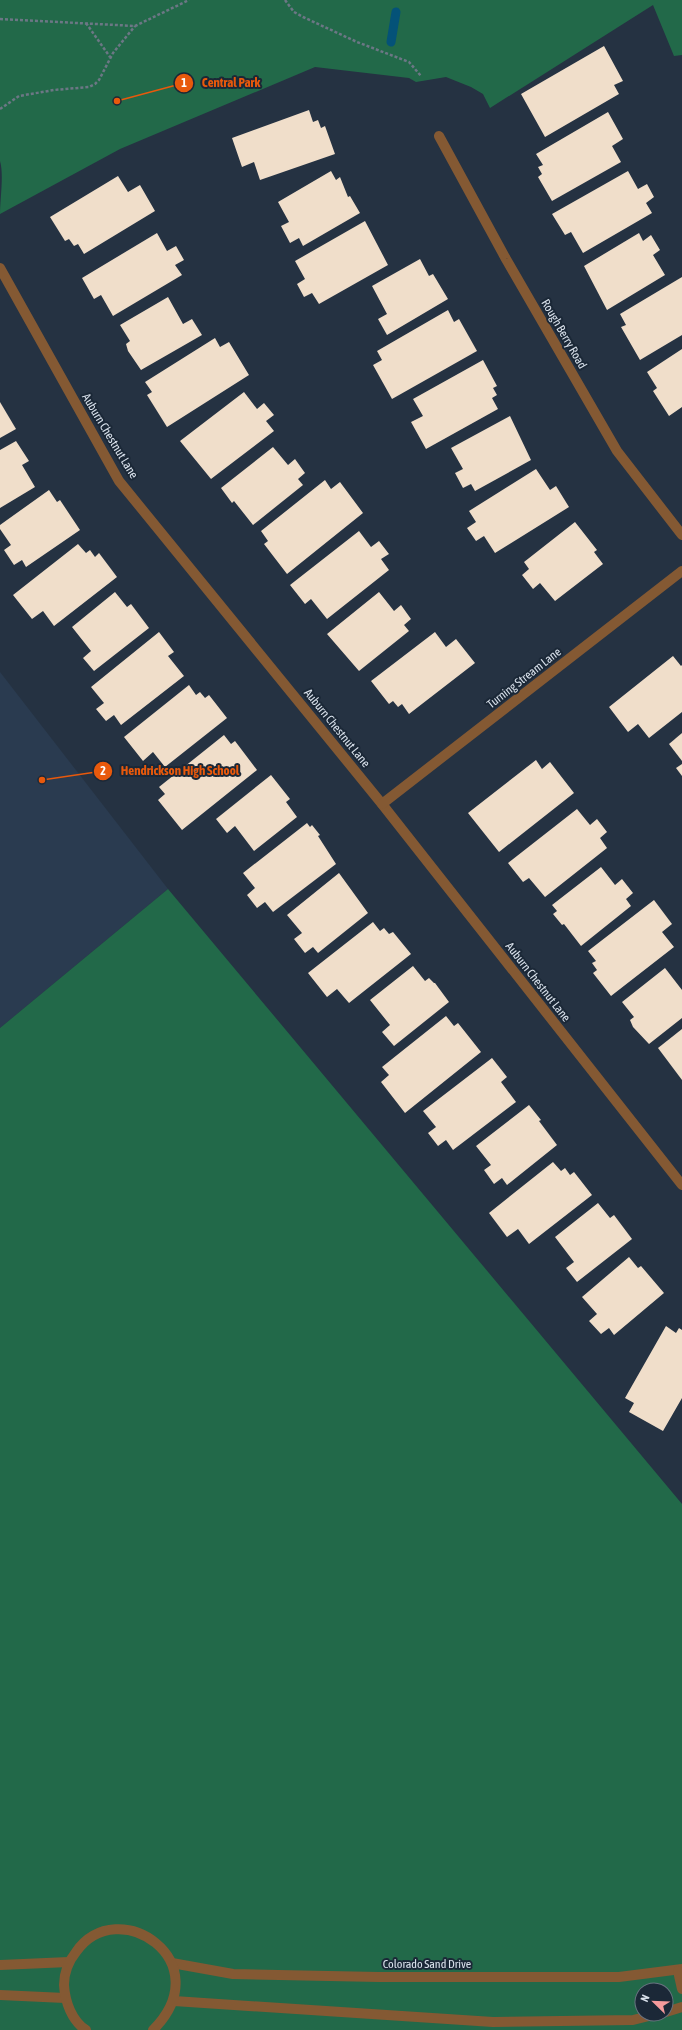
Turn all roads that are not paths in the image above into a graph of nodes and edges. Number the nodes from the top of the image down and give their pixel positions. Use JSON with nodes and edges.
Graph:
{"nodes":[{"id":1,"x":439,"y":136,"type":"dead end"},
{"id":2,"x":0,"y":268,"type":"edge"},
{"id":3,"x":682,"y":535,"type":"edge"},
{"id":4,"x":682,"y":571,"type":"edge"},
{"id":5,"x":382,"y":804,"type":"junction"},
{"id":6,"x":682,"y":1185,"type":"edge"},
{"id":7,"x":69,"y":1962,"type":"junction"},
{"id":8,"x":172,"y":1963,"type":"junction"},
{"id":9,"x":0,"y":1966,"type":"edge"},
{"id":10,"x":680,"y":1970,"type":"edge"},
{"id":11,"x":682,"y":1989,"type":"edge"},
{"id":12,"x":0,"y":1995,"type":"edge"},
{"id":13,"x":65,"y":1998,"type":"junction"},
{"id":14,"x":174,"y":2001,"type":"junction"},
{"id":15,"x":634,"y":2020,"type":"edge"},
{"id":16,"x":86,"y":2030,"type":"edge"},
{"id":17,"x":153,"y":2030,"type":"edge"}],
"edges":[{"from":1,"to":3,"type":"street","name":"Rough Berry Road"},
{"from":2,"to":5,"type":"street","name":"Auburn Chestnut Lane"},
{"from":4,"to":5,"type":"street","name":"Turning Stream Lane"},
{"from":5,"to":6,"type":"street","name":"Auburn Chestnut Lane"},
{"from":7,"to":8,"type":"street"},
{"from":7,"to":9,"type":"street"},
{"from":7,"to":13,"type":"street"},
{"from":8,"to":10,"type":"street","name":"Colorado Sand Drive"},
{"from":8,"to":14,"type":"street"},
{"from":10,"to":11,"type":"street"},
{"from":12,"to":13,"type":"street"},
{"from":13,"to":16,"type":"street"},
{"from":14,"to":15,"type":"street"},
{"from":14,"to":17,"type":"street"}]}
